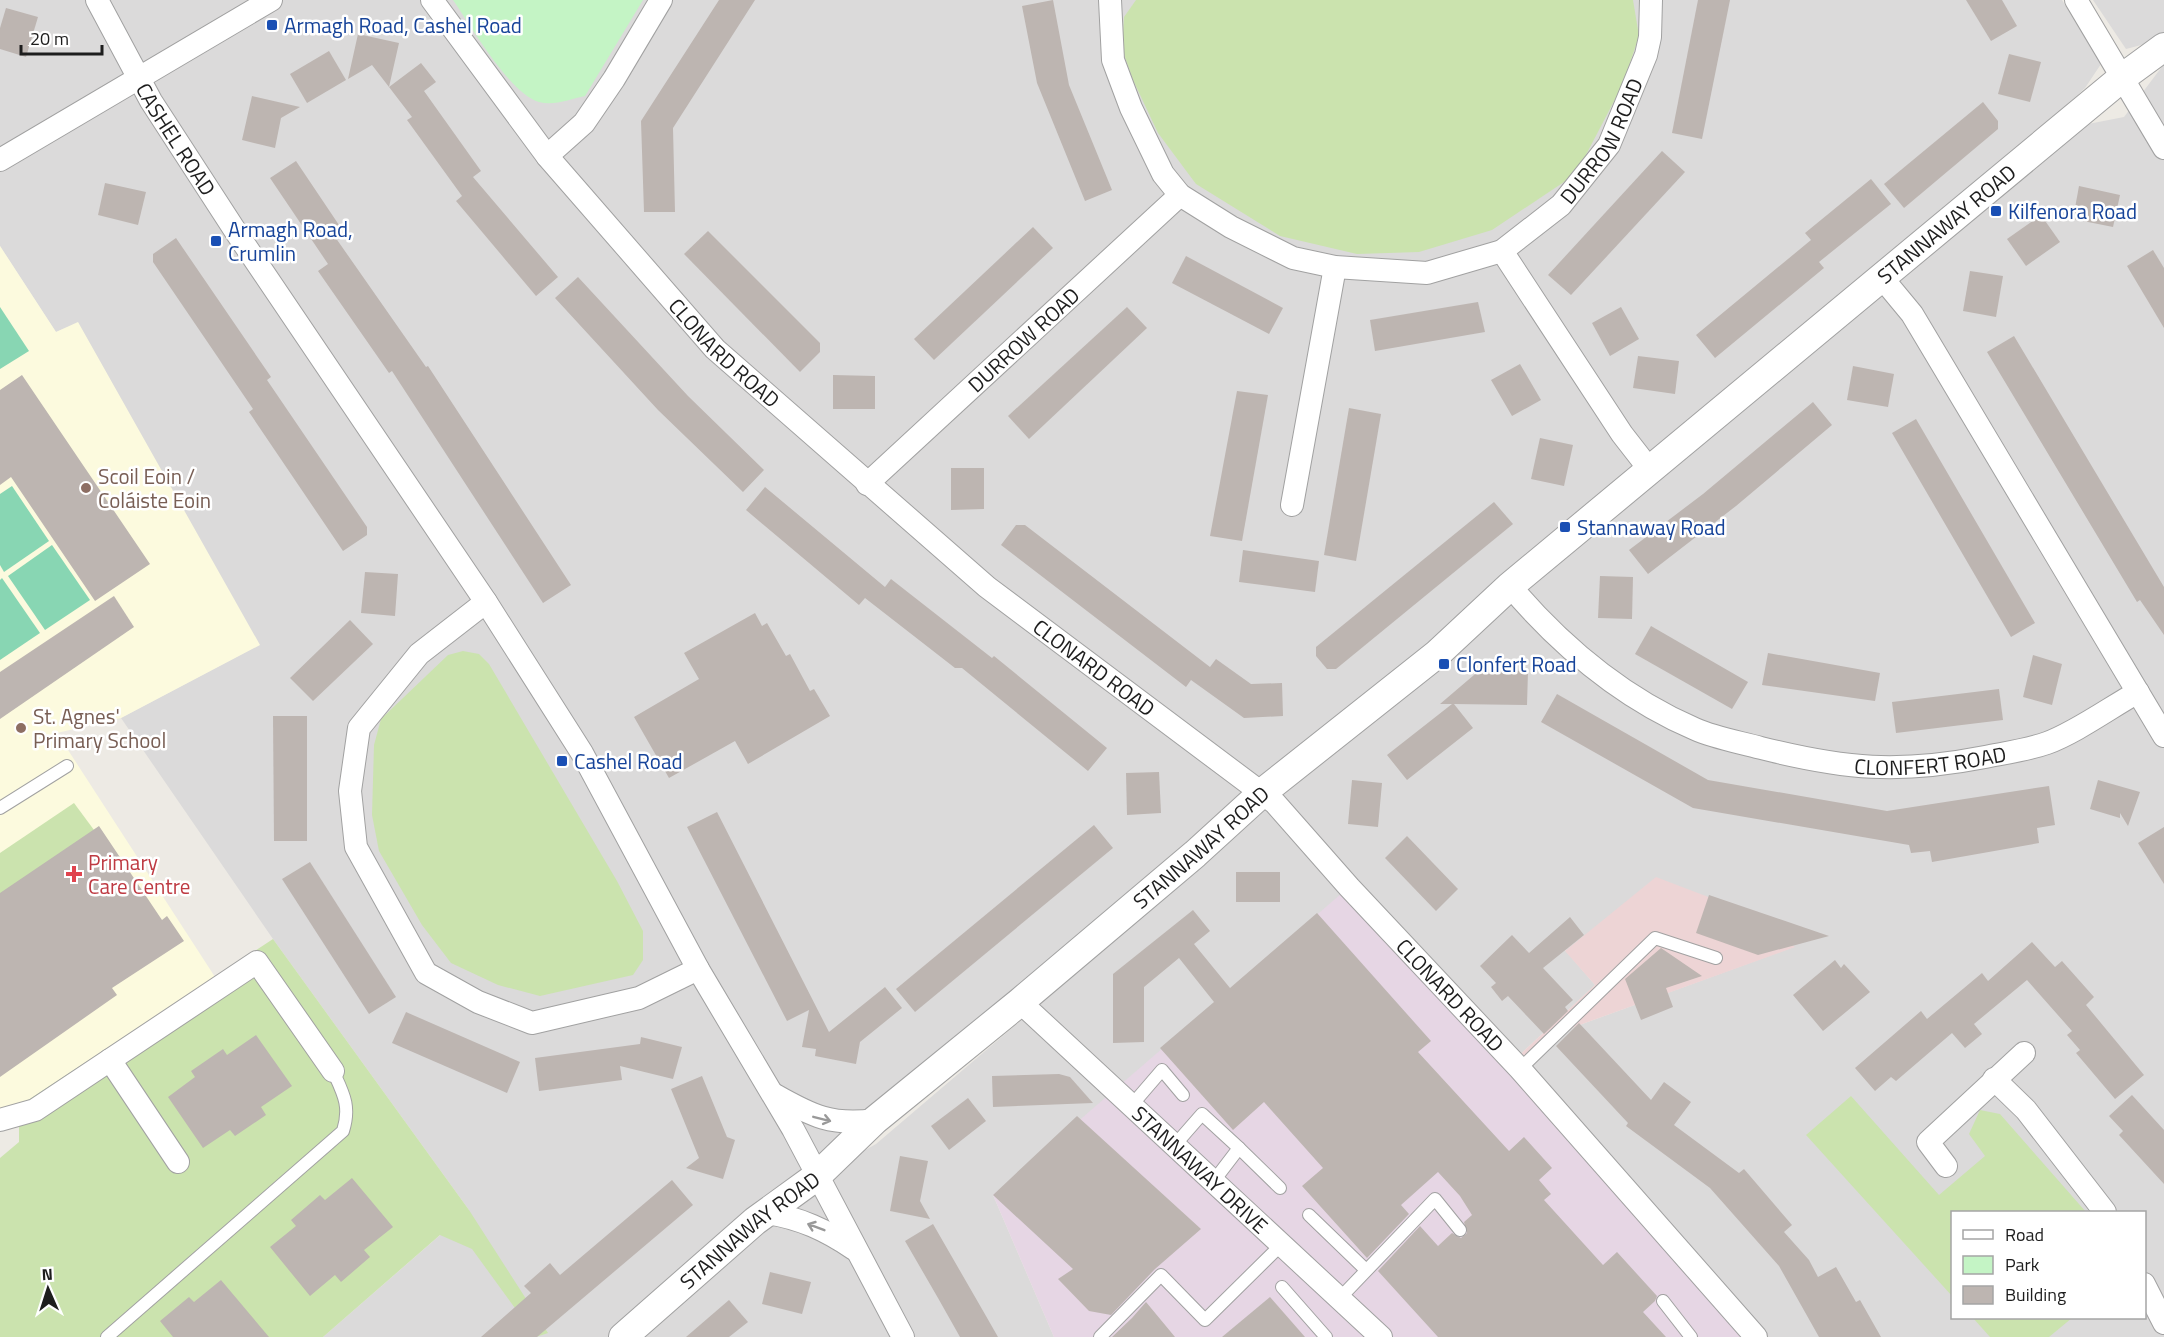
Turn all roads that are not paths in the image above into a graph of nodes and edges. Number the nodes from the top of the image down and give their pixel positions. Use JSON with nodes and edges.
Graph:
{"nodes":[{"id":1,"x":97,"y":0,"type":"edge"},
{"id":2,"x":271,"y":0,"type":"edge"},
{"id":3,"x":432,"y":0,"type":"edge"},
{"id":4,"x":661,"y":0,"type":"edge"},
{"id":5,"x":1110,"y":0,"type":"edge"},
{"id":6,"x":1651,"y":0,"type":"edge"},
{"id":7,"x":2076,"y":0,"type":"edge"},
{"id":8,"x":2164,"y":47,"type":"edge"},
{"id":9,"x":2122,"y":77,"type":"junction"},
{"id":10,"x":140,"y":78,"type":"junction"},
{"id":11,"x":2164,"y":148,"type":"edge"},
{"id":12,"x":547,"y":156,"type":"junction"},
{"id":13,"x":0,"y":160,"type":"edge"},
{"id":14,"x":1180,"y":195,"type":"junction"},
{"id":15,"x":1502,"y":251,"type":"junction"},
{"id":16,"x":1335,"y":267,"type":"junction"},
{"id":17,"x":1883,"y":279,"type":"junction"},
{"id":18,"x":1650,"y":471,"type":"junction"},
{"id":19,"x":867,"y":484,"type":"junction"},
{"id":20,"x":1292,"y":505,"type":"dead end"},
{"id":21,"x":1510,"y":586,"type":"junction"},
{"id":22,"x":486,"y":602,"type":"junction"},
{"id":23,"x":2138,"y":692,"type":"junction"},
{"id":24,"x":2164,"y":736,"type":"edge"},
{"id":25,"x":67,"y":766,"type":"dead end"},
{"id":26,"x":1263,"y":792,"type":"junction"},
{"id":27,"x":0,"y":808,"type":"edge"},
{"id":28,"x":1716,"y":958,"type":"dead end"},
{"id":29,"x":699,"y":969,"type":"junction"},
{"id":30,"x":1020,"y":1002,"type":"junction"},
{"id":31,"x":2024,"y":1053,"type":"dead end"},
{"id":32,"x":110,"y":1060,"type":"junction"},
{"id":33,"x":1520,"y":1069,"type":"junction"},
{"id":34,"x":333,"y":1071,"type":"joint"},
{"id":35,"x":1994,"y":1078,"type":"junction"},
{"id":36,"x":775,"y":1095,"type":"junction"},
{"id":37,"x":1183,"y":1095,"type":"dead end"},
{"id":38,"x":1131,"y":1106,"type":"junction"},
{"id":39,"x":0,"y":1120,"type":"edge"},
{"id":40,"x":875,"y":1120,"type":"junction"},
{"id":41,"x":1174,"y":1146,"type":"junction"},
{"id":42,"x":1239,"y":1148,"type":"junction"},
{"id":43,"x":178,"y":1162,"type":"dead end"},
{"id":44,"x":1946,"y":1166,"type":"dead end"},
{"id":45,"x":817,"y":1176,"type":"junction"},
{"id":46,"x":1213,"y":1182,"type":"junction"},
{"id":47,"x":1280,"y":1188,"type":"dead end"},
{"id":48,"x":2105,"y":1211,"type":"edge"},
{"id":49,"x":767,"y":1213,"type":"junction"},
{"id":50,"x":1309,"y":1215,"type":"dead end"},
{"id":51,"x":1460,"y":1230,"type":"dead end"},
{"id":52,"x":1281,"y":1245,"type":"junction"},
{"id":53,"x":860,"y":1254,"type":"junction"},
{"id":54,"x":1365,"y":1269,"type":"junction"},
{"id":55,"x":2146,"y":1286,"type":"edge"},
{"id":56,"x":1282,"y":1287,"type":"dead end"},
{"id":57,"x":1340,"y":1298,"type":"junction"},
{"id":58,"x":1663,"y":1301,"type":"dead end"},
{"id":59,"x":2164,"y":1323,"type":"edge"},
{"id":60,"x":1753,"y":1336,"type":"edge"},
{"id":61,"x":107,"y":1337,"type":"edge"},
{"id":62,"x":623,"y":1337,"type":"edge"},
{"id":63,"x":903,"y":1337,"type":"edge"},
{"id":64,"x":1100,"y":1337,"type":"edge"},
{"id":65,"x":1326,"y":1337,"type":"edge"},
{"id":66,"x":1381,"y":1337,"type":"edge"},
{"id":67,"x":1691,"y":1337,"type":"edge"}],
"edges":[{"from":1,"to":10,"type":"street","name":"CASHEL ROAD"},
{"from":2,"to":10,"type":"street"},
{"from":3,"to":12,"type":"street","name":"CLONARD ROAD"},
{"from":4,"to":12,"type":"street"},
{"from":5,"to":14,"type":"street","name":"DURROW ROAD"},
{"from":6,"to":15,"type":"street","name":"DURROW ROAD"},
{"from":7,"to":9,"type":"street"},
{"from":8,"to":9,"type":"street","name":"STANNAWAY ROAD"},
{"from":9,"to":11,"type":"street"},
{"from":9,"to":17,"type":"street","name":"STANNAWAY ROAD"},
{"from":10,"to":13,"type":"street"},
{"from":10,"to":22,"type":"street","name":"CASHEL ROAD"},
{"from":12,"to":19,"type":"street","name":"CLONARD ROAD"},
{"from":14,"to":16,"type":"street","name":"DURROW ROAD"},
{"from":14,"to":19,"type":"street","name":"DURROW ROAD"},
{"from":15,"to":16,"type":"street","name":"DURROW ROAD"},
{"from":15,"to":18,"type":"street"},
{"from":16,"to":20,"type":"street"},
{"from":17,"to":18,"type":"street","name":"STANNAWAY ROAD"},
{"from":17,"to":23,"type":"street"},
{"from":18,"to":21,"type":"street","name":"STANNAWAY ROAD"},
{"from":19,"to":26,"type":"street","name":"CLONARD ROAD"},
{"from":21,"to":23,"type":"street","name":"CLONFERT ROAD"},
{"from":21,"to":26,"type":"street","name":"STANNAWAY ROAD"},
{"from":22,"to":29,"type":"street","name":"CASHEL ROAD"},
{"from":22,"to":29,"type":"street"},
{"from":23,"to":24,"type":"street"},
{"from":25,"to":27,"type":"lane"},
{"from":26,"to":30,"type":"street","name":"STANNAWAY ROAD"},
{"from":26,"to":33,"type":"street","name":"CLONARD ROAD"},
{"from":28,"to":33,"type":"lane"},
{"from":29,"to":36,"type":"street","name":"CASHEL ROAD"},
{"from":30,"to":38,"type":"street","name":"STANNAWAY DRIVE"},
{"from":30,"to":40,"type":"street","name":"STANNAWAY ROAD"},
{"from":31,"to":35,"type":"street"},
{"from":32,"to":34,"type":"street"},
{"from":32,"to":39,"type":"street"},
{"from":32,"to":43,"type":"street"},
{"from":33,"to":60,"type":"street","name":"CLONARD ROAD"},
{"from":34,"to":61,"type":"lane"},
{"from":35,"to":44,"type":"street"},
{"from":35,"to":48,"type":"street"},
{"from":36,"to":40,"type":"street","one_way":true},
{"from":36,"to":45,"type":"street","name":"CASHEL ROAD"},
{"from":37,"to":38,"type":"lane"},
{"from":38,"to":41,"type":"street","name":"STANNAWAY DRIVE"},
{"from":40,"to":45,"type":"street","name":"STANNAWAY ROAD"},
{"from":41,"to":42,"type":"lane"},
{"from":41,"to":46,"type":"street","name":"STANNAWAY DRIVE"},
{"from":42,"to":46,"type":"lane"},
{"from":42,"to":47,"type":"lane"},
{"from":45,"to":49,"type":"street","name":"STANNAWAY ROAD"},
{"from":45,"to":53,"type":"street","name":"CASHEL ROAD"},
{"from":46,"to":52,"type":"street","name":"STANNAWAY DRIVE"},
{"from":53,"to":49,"type":"street","name":"CASHEL ROAD","one_way":true},
{"from":49,"to":62,"type":"street","name":"STANNAWAY ROAD"},
{"from":50,"to":54,"type":"lane"},
{"from":51,"to":54,"type":"lane"},
{"from":52,"to":57,"type":"street","name":"STANNAWAY DRIVE"},
{"from":52,"to":64,"type":"lane"},
{"from":53,"to":63,"type":"street","name":"CASHEL ROAD"},
{"from":54,"to":57,"type":"lane"},
{"from":55,"to":59,"type":"street"},
{"from":56,"to":65,"type":"lane"},
{"from":57,"to":66,"type":"street","name":"STANNAWAY DRIVE"},
{"from":58,"to":67,"type":"lane"}]}
